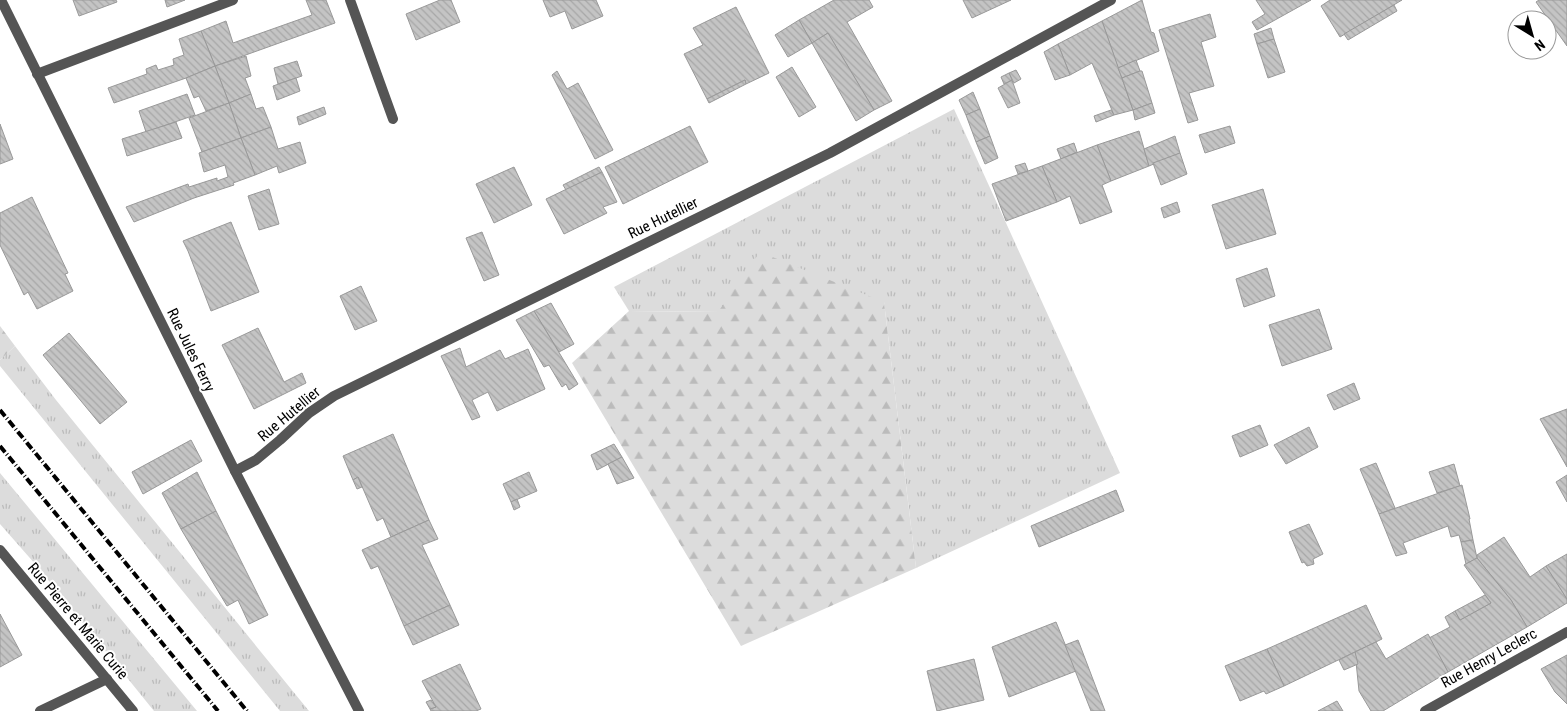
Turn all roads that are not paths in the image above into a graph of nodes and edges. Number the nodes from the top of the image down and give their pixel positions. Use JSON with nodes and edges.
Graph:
{"nodes":[{"id":1,"x":2,"y":0,"type":"edge"},
{"id":2,"x":233,"y":0,"type":"edge"},
{"id":3,"x":350,"y":0,"type":"edge"},
{"id":4,"x":1111,"y":0,"type":"edge"},
{"id":5,"x":37,"y":74,"type":"junction"},
{"id":6,"x":394,"y":119,"type":"dead end"},
{"id":7,"x":235,"y":471,"type":"junction"},
{"id":8,"x":0,"y":550,"type":"edge"},
{"id":9,"x":1567,"y":632,"type":"edge"},
{"id":10,"x":107,"y":679,"type":"junction"},
{"id":11,"x":40,"y":711,"type":"edge"},
{"id":12,"x":133,"y":711,"type":"edge"},
{"id":13,"x":359,"y":711,"type":"edge"},
{"id":14,"x":1425,"y":711,"type":"edge"}],
"edges":[{"from":1,"to":5,"type":"street","name":"Rue Jules Ferry"},
{"from":2,"to":5,"type":"street"},
{"from":3,"to":6,"type":"street"},
{"from":4,"to":7,"type":"street","name":"Rue Hutellier"},
{"from":5,"to":7,"type":"street","name":"Rue Jules Ferry"},
{"from":7,"to":13,"type":"street","name":"Rue Jules Ferry"},
{"from":8,"to":10,"type":"street","name":"Rue Pierre et Marie Curie"},
{"from":9,"to":14,"type":"street","name":"Rue Henry Leclerc"},
{"from":10,"to":11,"type":"street"},
{"from":10,"to":12,"type":"street","name":"Rue Pierre et Marie Curie"}]}
